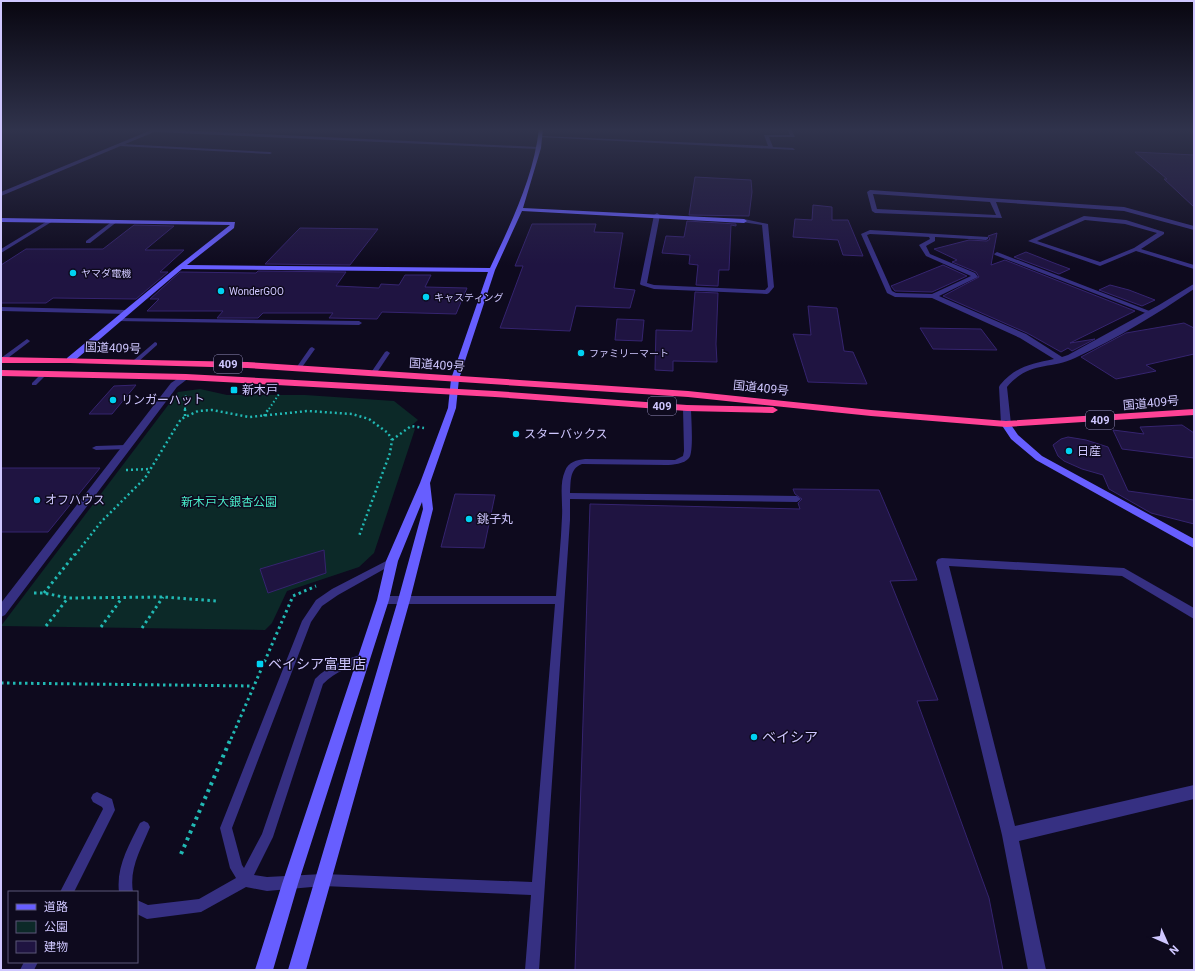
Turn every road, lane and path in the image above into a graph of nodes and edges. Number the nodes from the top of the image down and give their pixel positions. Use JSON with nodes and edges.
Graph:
{"nodes":[{"id":1,"x":49,"y":174,"type":"edge"},
{"id":2,"x":531,"y":174,"type":"edge"},
{"id":3,"x":1,"y":194,"type":"edge"},
{"id":4,"x":992,"y":200,"type":"junction"},
{"id":5,"x":519,"y":209,"type":"junction"},
{"id":6,"x":657,"y":215,"type":"junction"},
{"id":7,"x":1,"y":220,"type":"edge"},
{"id":8,"x":51,"y":220,"type":"junction"},
{"id":9,"x":116,"y":221,"type":"junction"},
{"id":10,"x":1194,"y":228,"type":"edge"},
{"id":11,"x":931,"y":235,"type":"junction"},
{"id":12,"x":986,"y":238,"type":"dead end"},
{"id":13,"x":88,"y":242,"type":"dead end"},
{"id":14,"x":1136,"y":249,"type":"junction"},
{"id":15,"x":1,"y":251,"type":"edge"},
{"id":16,"x":997,"y":254,"type":"dead end"},
{"id":17,"x":180,"y":267,"type":"junction"},
{"id":18,"x":1194,"y":268,"type":"edge"},
{"id":19,"x":492,"y":270,"type":"junction"},
{"id":20,"x":1194,"y":286,"type":"edge"},
{"id":21,"x":933,"y":296,"type":"junction"},
{"id":22,"x":1,"y":309,"type":"edge"},
{"id":23,"x":127,"y":312,"type":"junction"},
{"id":24,"x":1150,"y":313,"type":"junction"},
{"id":25,"x":117,"y":320,"type":"junction"},
{"id":26,"x":359,"y":323,"type":"dead end"},
{"id":27,"x":27,"y":341,"type":"dead end"},
{"id":28,"x":155,"y":344,"type":"dead end"},
{"id":29,"x":312,"y":349,"type":"dead end"},
{"id":30,"x":387,"y":353,"type":"dead end"},
{"id":31,"x":1060,"y":359,"type":"junction"},
{"id":32,"x":1,"y":360,"type":"edge"},
{"id":33,"x":70,"y":360,"type":"junction"},
{"id":34,"x":136,"y":362,"type":"junction"},
{"id":35,"x":298,"y":369,"type":"junction"},
{"id":36,"x":1,"y":373,"type":"edge"},
{"id":37,"x":44,"y":374,"type":"junction"},
{"id":38,"x":373,"y":374,"type":"junction"},
{"id":39,"x":455,"y":379,"type":"junction"},
{"id":40,"x":186,"y":382,"type":"junction"},
{"id":41,"x":34,"y":384,"type":"dead end"},
{"id":42,"x":281,"y":391,"type":"dead end"},
{"id":43,"x":454,"y":392,"type":"junction"},
{"id":44,"x":687,"y":408,"type":"junction"},
{"id":45,"x":1194,"y":412,"type":"edge"},
{"id":46,"x":871,"y":413,"type":"junction"},
{"id":47,"x":185,"y":417,"type":"junction"},
{"id":48,"x":263,"y":417,"type":"junction"},
{"id":49,"x":1006,"y":424,"type":"junction"},
{"id":50,"x":424,"y":428,"type":"dead end"},
{"id":51,"x":392,"y":440,"type":"junction"},
{"id":52,"x":126,"y":447,"type":"junction"},
{"id":53,"x":96,"y":448,"type":"dead end"},
{"id":54,"x":152,"y":469,"type":"junction"},
{"id":55,"x":108,"y":470,"type":"junction"},
{"id":56,"x":425,"y":483,"type":"junction"},
{"id":57,"x":568,"y":496,"type":"junction"},
{"id":58,"x":797,"y":499,"type":"dead end"},
{"id":59,"x":360,"y":536,"type":"dead end"},
{"id":60,"x":1194,"y":544,"type":"edge"},
{"id":61,"x":392,"y":561,"type":"junction"},
{"id":62,"x":319,"y":585,"type":"dead end"},
{"id":63,"x":44,"y":593,"type":"junction"},
{"id":64,"x":16,"y":594,"type":"junction"},
{"id":65,"x":163,"y":597,"type":"junction"},
{"id":66,"x":68,"y":598,"type":"junction"},
{"id":67,"x":122,"y":598,"type":"junction"},
{"id":68,"x":383,"y":600,"type":"junction"},
{"id":69,"x":404,"y":600,"type":"junction"},
{"id":70,"x":560,"y":600,"type":"junction"},
{"id":71,"x":217,"y":601,"type":"dead end"},
{"id":72,"x":1,"y":612,"type":"edge"},
{"id":73,"x":1194,"y":614,"type":"edge"},
{"id":74,"x":46,"y":626,"type":"dead end"},
{"id":75,"x":101,"y":627,"type":"dead end"},
{"id":76,"x":142,"y":628,"type":"dead end"},
{"id":77,"x":364,"y":658,"type":"junction"},
{"id":78,"x":1,"y":683,"type":"edge"},
{"id":79,"x":253,"y":686,"type":"junction"},
{"id":80,"x":1194,"y":792,"type":"edge"},
{"id":81,"x":97,"y":798,"type":"dead end"},
{"id":82,"x":144,"y":827,"type":"dead end"},
{"id":83,"x":1010,"y":835,"type":"junction"},
{"id":84,"x":181,"y":854,"type":"dead end"},
{"id":85,"x":245,"y":880,"type":"junction"},
{"id":86,"x":323,"y":880,"type":"junction"},
{"id":87,"x":290,"y":884,"type":"junction"},
{"id":88,"x":538,"y":889,"type":"junction"},
{"id":89,"x":68,"y":891,"type":"edge"},
{"id":90,"x":126,"y":891,"type":"edge"},
{"id":91,"x":138,"y":908,"type":"edge"},
{"id":92,"x":264,"y":970,"type":"edge"},
{"id":93,"x":297,"y":970,"type":"edge"},
{"id":94,"x":532,"y":970,"type":"edge"},
{"id":95,"x":1037,"y":970,"type":"edge"}],
"edges":[{"from":1,"to":3,"type":"street"},
{"from":2,"to":5,"type":"street"},
{"from":4,"to":4,"type":"street"},
{"from":4,"to":10,"type":"street"},
{"from":5,"to":6,"type":"street"},
{"from":5,"to":19,"type":"street"},
{"from":6,"to":6,"type":"street"},
{"from":7,"to":8,"type":"street"},
{"from":8,"to":9,"type":"street"},
{"from":8,"to":15,"type":"lane"},
{"from":9,"to":13,"type":"lane"},
{"from":9,"to":17,"type":"street"},
{"from":11,"to":12,"type":"street"},
{"from":11,"to":21,"type":"street"},
{"from":11,"to":21,"type":"street"},
{"from":14,"to":14,"type":"street"},
{"from":14,"to":18,"type":"street"},
{"from":16,"to":24,"type":"lane"},
{"from":17,"to":19,"type":"street"},
{"from":17,"to":23,"type":"street"},
{"from":19,"to":39,"type":"street"},
{"from":20,"to":24,"type":"street"},
{"from":21,"to":31,"type":"street"},
{"from":22,"to":23,"type":"lane"},
{"from":23,"to":25,"type":"street"},
{"from":24,"to":31,"type":"street"},
{"from":25,"to":26,"type":"lane"},
{"from":25,"to":33,"type":"street"},
{"from":27,"to":32,"type":"lane"},
{"from":28,"to":34,"type":"lane"},
{"from":29,"to":35,"type":"lane"},
{"from":30,"to":38,"type":"lane"},
{"from":31,"to":49,"type":"street"},
{"from":32,"to":33,"type":"highway","name":"国道409号","number":"409"},
{"from":33,"to":34,"type":"highway","name":"国道409号","number":"409"},
{"from":34,"to":35,"type":"highway","name":"国道409号","number":"409"},
{"from":35,"to":38,"type":"highway","name":"国道409号","number":"409"},
{"from":36,"to":37,"type":"highway","name":"国道409号","number":"409"},
{"from":37,"to":40,"type":"highway","name":"国道409号","number":"409"},
{"from":37,"to":41,"type":"lane"},
{"from":38,"to":39,"type":"highway","name":"国道409号","number":"409"},
{"from":39,"to":43,"type":"street"},
{"from":39,"to":46,"type":"highway","name":"国道409号","number":"409"},
{"from":40,"to":43,"type":"highway","name":"国道409号","number":"409"},
{"from":40,"to":47,"type":"path"},
{"from":40,"to":52,"type":"street"},
{"from":42,"to":48,"type":"path"},
{"from":43,"to":44,"type":"highway","name":"国道409号","number":"409"},
{"from":43,"to":56,"type":"street"},
{"from":44,"to":46,"type":"highway","name":"国道409号","number":"409"},
{"from":44,"to":57,"type":"lane"},
{"from":45,"to":49,"type":"highway","name":"国道409号","number":"409"},
{"from":46,"to":49,"type":"highway","name":"国道409号","number":"409"},
{"from":47,"to":48,"type":"path"},
{"from":47,"to":54,"type":"path"},
{"from":48,"to":51,"type":"path"},
{"from":49,"to":60,"type":"street"},
{"from":50,"to":51,"type":"path"},
{"from":51,"to":59,"type":"path"},
{"from":52,"to":53,"type":"lane"},
{"from":52,"to":55,"type":"street"},
{"from":54,"to":55,"type":"path"},
{"from":54,"to":63,"type":"path"},
{"from":55,"to":64,"type":"street"},
{"from":56,"to":61,"type":"street"},
{"from":56,"to":69,"type":"street"},
{"from":57,"to":58,"type":"lane"},
{"from":57,"to":70,"type":"lane"},
{"from":61,"to":68,"type":"street"},
{"from":61,"to":85,"type":"lane"},
{"from":62,"to":79,"type":"path"},
{"from":63,"to":64,"type":"path"},
{"from":63,"to":66,"type":"path"},
{"from":64,"to":72,"type":"street"},
{"from":65,"to":67,"type":"path"},
{"from":65,"to":71,"type":"path"},
{"from":65,"to":76,"type":"path"},
{"from":66,"to":67,"type":"path"},
{"from":66,"to":74,"type":"path"},
{"from":67,"to":75,"type":"path"},
{"from":68,"to":69,"type":"lane"},
{"from":68,"to":77,"type":"street"},
{"from":69,"to":70,"type":"lane"},
{"from":69,"to":86,"type":"street"},
{"from":70,"to":88,"type":"lane"},
{"from":73,"to":83,"type":"street"},
{"from":77,"to":85,"type":"lane"},
{"from":77,"to":87,"type":"street"},
{"from":78,"to":79,"type":"path"},
{"from":79,"to":84,"type":"path"},
{"from":80,"to":83,"type":"street"},
{"from":81,"to":89,"type":"lane"},
{"from":82,"to":90,"type":"lane"},
{"from":83,"to":95,"type":"street"},
{"from":85,"to":87,"type":"lane"},
{"from":85,"to":91,"type":"lane"},
{"from":86,"to":87,"type":"lane"},
{"from":86,"to":88,"type":"lane"},
{"from":86,"to":93,"type":"street"},
{"from":87,"to":92,"type":"street"},
{"from":88,"to":94,"type":"lane"}]}
